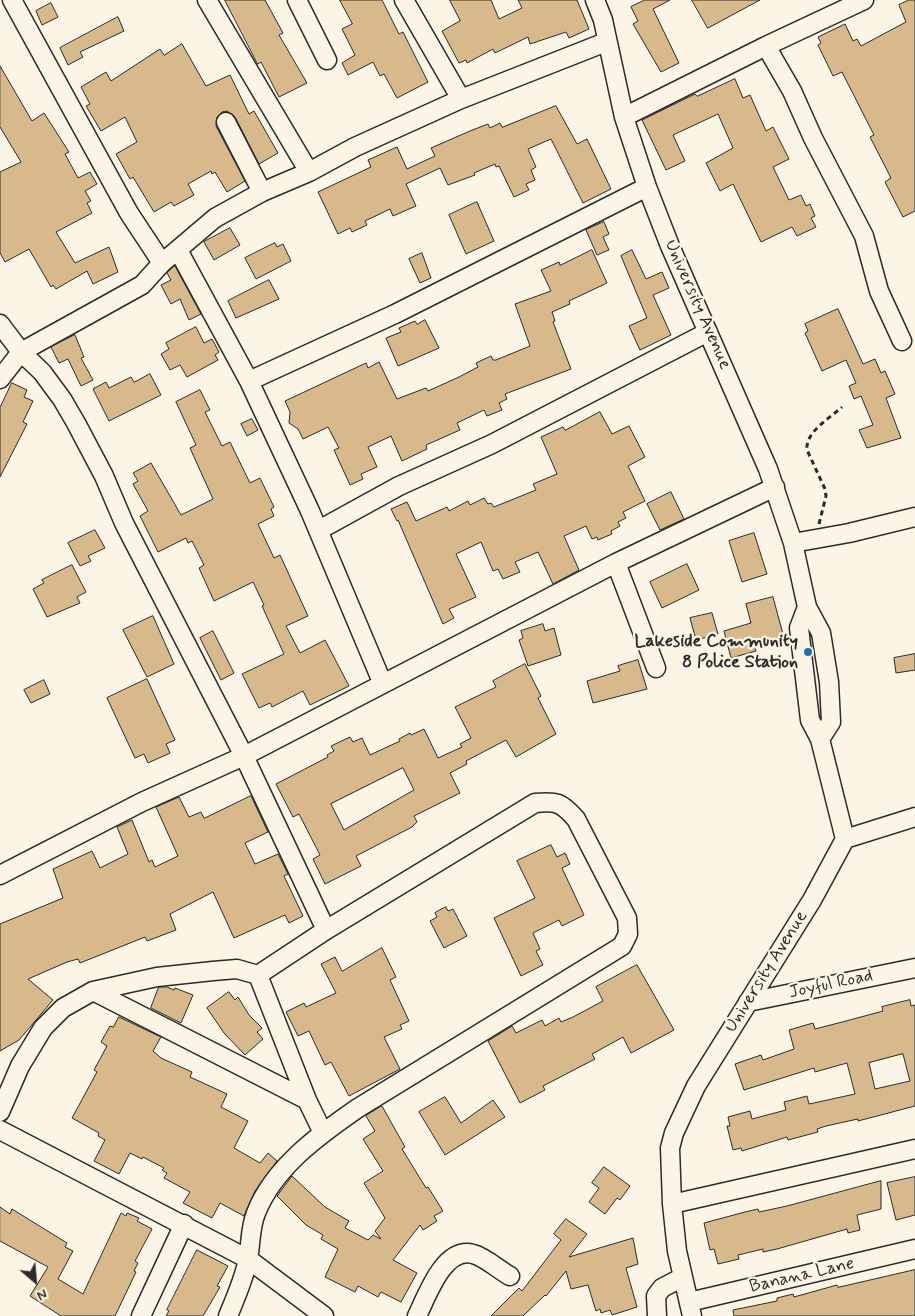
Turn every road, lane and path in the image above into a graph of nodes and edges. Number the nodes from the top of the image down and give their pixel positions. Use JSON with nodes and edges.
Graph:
{"nodes":[{"id":1,"x":12,"y":0,"type":"edge"},
{"id":2,"x":207,"y":0,"type":"edge"},
{"id":3,"x":297,"y":0,"type":"edge"},
{"id":4,"x":404,"y":0,"type":"edge"},
{"id":5,"x":595,"y":0,"type":"edge"},
{"id":6,"x":864,"y":0,"type":"edge"},
{"id":7,"x":606,"y":42,"type":"junction"},
{"id":8,"x":766,"y":46,"type":"junction"},
{"id":9,"x":327,"y":60,"type":"dead end"},
{"id":10,"x":461,"y":99,"type":"junction"},
{"id":11,"x":624,"y":117,"type":"junction"},
{"id":12,"x":226,"y":122,"type":"dead end"},
{"id":13,"x":309,"y":172,"type":"junction"},
{"id":14,"x":647,"y":187,"type":"junction"},
{"id":15,"x":262,"y":192,"type":"junction"},
{"id":16,"x":178,"y":250,"type":"junction"},
{"id":17,"x":162,"y":264,"type":"junction"},
{"id":18,"x":0,"y":324,"type":"edge"},
{"id":19,"x":708,"y":332,"type":"junction"},
{"id":20,"x":902,"y":341,"type":"dead end"},
{"id":21,"x":21,"y":352,"type":"junction"},
{"id":22,"x":0,"y":379,"type":"edge"},
{"id":23,"x":249,"y":381,"type":"junction"},
{"id":24,"x":842,"y":407,"type":"dead end"},
{"id":25,"x":775,"y":487,"type":"junction"},
{"id":26,"x":915,"y":517,"type":"edge"},
{"id":27,"x":319,"y":530,"type":"junction"},
{"id":28,"x":815,"y":540,"type":"junction"},
{"id":29,"x":793,"y":543,"type":"junction"},
{"id":30,"x":616,"y":563,"type":"junction"},
{"id":31,"x":807,"y":607,"type":"junction"},
{"id":32,"x":656,"y":668,"type":"dead end"},
{"id":33,"x":382,"y":682,"type":"junction"},
{"id":34,"x":820,"y":739,"type":"junction"},
{"id":35,"x":244,"y":756,"type":"junction"},
{"id":36,"x":915,"y":817,"type":"edge"},
{"id":37,"x":845,"y":839,"type":"junction"},
{"id":38,"x":0,"y":875,"type":"edge"},
{"id":39,"x":326,"y":930,"type":"junction"},
{"id":40,"x":915,"y":968,"type":"edge"},
{"id":41,"x":258,"y":975,"type":"junction"},
{"id":42,"x":93,"y":991,"type":"junction"},
{"id":43,"x":748,"y":1002,"type":"junction"},
{"id":44,"x":307,"y":1100,"type":"junction"},
{"id":45,"x":0,"y":1112,"type":"edge"},
{"id":46,"x":0,"y":1130,"type":"edge"},
{"id":47,"x":323,"y":1133,"type":"junction"},
{"id":48,"x":915,"y":1149,"type":"edge"},
{"id":49,"x":672,"y":1204,"type":"junction"},
{"id":50,"x":184,"y":1224,"type":"junction"},
{"id":51,"x":915,"y":1249,"type":"edge"},
{"id":52,"x":248,"y":1259,"type":"junction"},
{"id":53,"x":510,"y":1276,"type":"dead end"},
{"id":54,"x":683,"y":1277,"type":"junction"},
{"id":55,"x":690,"y":1309,"type":"edge"},
{"id":56,"x":141,"y":1316,"type":"edge"},
{"id":57,"x":228,"y":1316,"type":"edge"},
{"id":58,"x":324,"y":1316,"type":"edge"},
{"id":59,"x":417,"y":1316,"type":"edge"},
{"id":60,"x":657,"y":1316,"type":"edge"}],
"edges":[{"from":1,"to":17,"type":"street"},
{"from":2,"to":13,"type":"street"},
{"from":3,"to":9,"type":"street"},
{"from":4,"to":10,"type":"street"},
{"from":5,"to":7,"type":"street","name":"University Avenue"},
{"from":6,"to":8,"type":"street"},
{"from":7,"to":10,"type":"street"},
{"from":7,"to":11,"type":"street","name":"University Avenue"},
{"from":8,"to":11,"type":"street"},
{"from":8,"to":20,"type":"street"},
{"from":10,"to":13,"type":"street"},
{"from":11,"to":14,"type":"street","name":"University Avenue"},
{"from":12,"to":15,"type":"street"},
{"from":13,"to":15,"type":"street"},
{"from":14,"to":19,"type":"street","name":"University Avenue"},
{"from":14,"to":23,"type":"street"},
{"from":15,"to":16,"type":"street"},
{"from":16,"to":17,"type":"street"},
{"from":16,"to":23,"type":"street"},
{"from":17,"to":21,"type":"street"},
{"from":18,"to":21,"type":"street"},
{"from":19,"to":25,"type":"street","name":"University Avenue"},
{"from":19,"to":27,"type":"street"},
{"from":21,"to":22,"type":"street"},
{"from":21,"to":35,"type":"street"},
{"from":23,"to":27,"type":"street"},
{"from":24,"to":28,"type":"path"},
{"from":25,"to":29,"type":"street","name":"University Avenue"},
{"from":25,"to":30,"type":"street"},
{"from":26,"to":28,"type":"street"},
{"from":27,"to":33,"type":"street"},
{"from":28,"to":29,"type":"street"},
{"from":29,"to":31,"type":"street","name":"University Avenue"},
{"from":30,"to":32,"type":"street"},
{"from":30,"to":33,"type":"street"},
{"from":31,"to":34,"type":"street"},
{"from":31,"to":34,"type":"street","name":"University Avenue"},
{"from":33,"to":35,"type":"street"},
{"from":34,"to":37,"type":"street"},
{"from":35,"to":38,"type":"street"},
{"from":35,"to":39,"type":"street"},
{"from":36,"to":37,"type":"street"},
{"from":37,"to":43,"type":"street","name":"University Avenue"},
{"from":39,"to":41,"type":"street"},
{"from":39,"to":47,"type":"street"},
{"from":40,"to":43,"type":"street","name":"Joyful Road"},
{"from":41,"to":42,"type":"street"},
{"from":41,"to":44,"type":"street"},
{"from":42,"to":44,"type":"street"},
{"from":42,"to":45,"type":"street"},
{"from":43,"to":49,"type":"street","name":"University Avenue"},
{"from":44,"to":47,"type":"street"},
{"from":46,"to":50,"type":"street"},
{"from":47,"to":52,"type":"street"},
{"from":48,"to":49,"type":"street"},
{"from":49,"to":54,"type":"street","name":"University Avenue"},
{"from":50,"to":52,"type":"street"},
{"from":50,"to":56,"type":"street"},
{"from":51,"to":55,"type":"street","name":"Banana Lane"},
{"from":52,"to":57,"type":"street"},
{"from":52,"to":58,"type":"street"},
{"from":53,"to":59,"type":"street"},
{"from":54,"to":55,"type":"street","name":"University Avenue"},
{"from":54,"to":60,"type":"street"}]}
